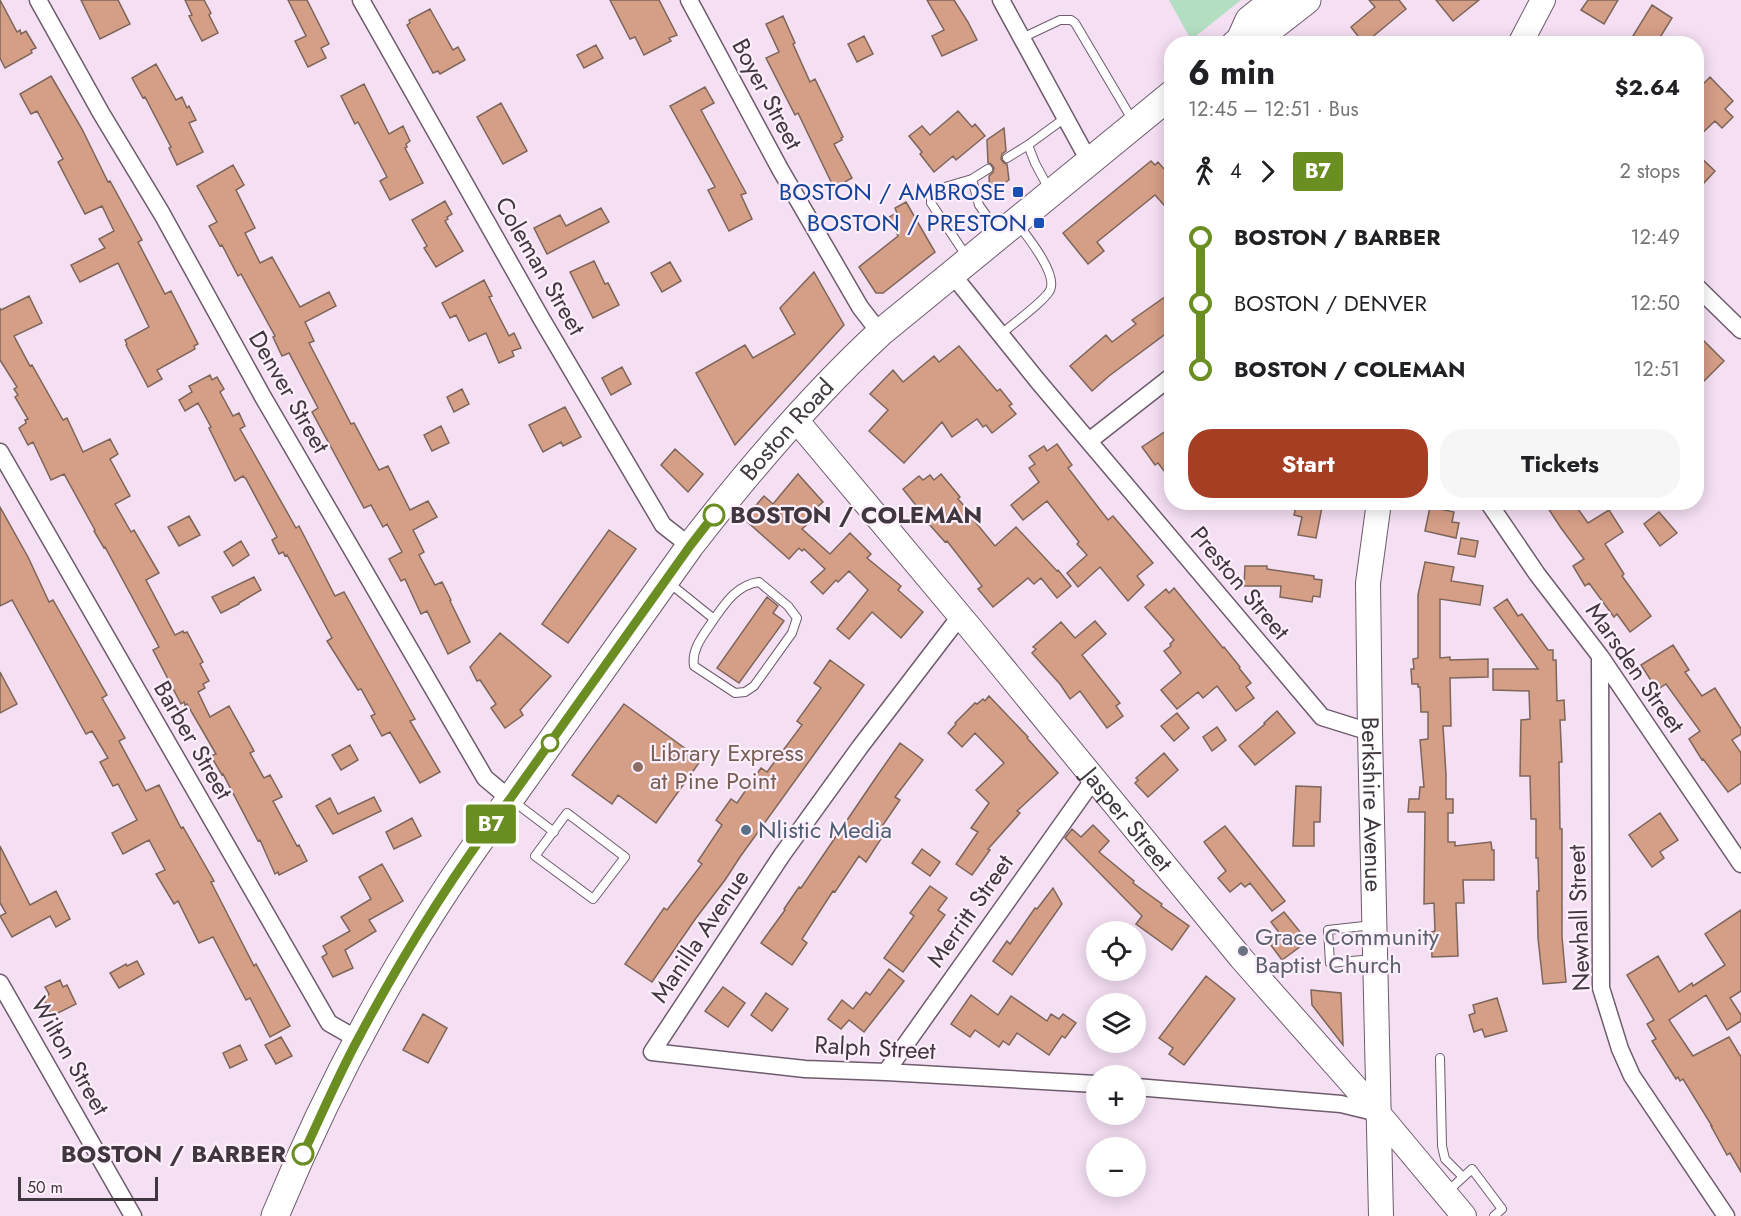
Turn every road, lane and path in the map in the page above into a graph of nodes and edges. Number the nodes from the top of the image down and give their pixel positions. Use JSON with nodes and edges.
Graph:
{"nodes":[{"id":1,"x":38,"y":0,"type":"edge"},
{"id":2,"x":361,"y":0,"type":"edge"},
{"id":3,"x":689,"y":0,"type":"edge"},
{"id":4,"x":1001,"y":0,"type":"edge"},
{"id":5,"x":1274,"y":0,"type":"edge"},
{"id":6,"x":1307,"y":0,"type":"edge"},
{"id":7,"x":1543,"y":0,"type":"edge"},
{"id":8,"x":1241,"y":36,"type":"edge"},
{"id":9,"x":1261,"y":36,"type":"edge"},
{"id":10,"x":1524,"y":36,"type":"edge"},
{"id":11,"x":1022,"y":38,"type":"junction"},
{"id":12,"x":1164,"y":100,"type":"edge"},
{"id":13,"x":1065,"y":118,"type":"junction"},
{"id":14,"x":1134,"y":124,"type":"junction"},
{"id":15,"x":1028,"y":145,"type":"junction"},
{"id":16,"x":1007,"y":158,"type":"dead end"},
{"id":17,"x":1089,"y":161,"type":"junction"},
{"id":18,"x":988,"y":169,"type":"dead end"},
{"id":19,"x":972,"y":179,"type":"junction"},
{"id":20,"x":1052,"y":194,"type":"junction"},
{"id":21,"x":1008,"y":228,"type":"junction"},
{"id":22,"x":960,"y":267,"type":"junction"},
{"id":23,"x":1704,"y":294,"type":"edge"},
{"id":24,"x":1741,"y":330,"type":"edge"},
{"id":25,"x":880,"y":333,"type":"junction"},
{"id":26,"x":1000,"y":335,"type":"junction"},
{"id":27,"x":1164,"y":382,"type":"edge"},
{"id":28,"x":796,"y":420,"type":"junction"},
{"id":29,"x":1089,"y":441,"type":"junction"},
{"id":30,"x":0,"y":452,"type":"edge"},
{"id":31,"x":1378,"y":510,"type":"edge"},
{"id":32,"x":1493,"y":510,"type":"edge"},
{"id":33,"x":690,"y":546,"type":"junction"},
{"id":34,"x":666,"y":580,"type":"junction"},
{"id":35,"x":961,"y":615,"type":"junction"},
{"id":36,"x":714,"y":619,"type":"junction"},
{"id":37,"x":1600,"y":656,"type":"junction"},
{"id":38,"x":1370,"y":732,"type":"junction"},
{"id":39,"x":1094,"y":778,"type":"junction"},
{"id":40,"x":510,"y":799,"type":"junction"},
{"id":41,"x":554,"y":832,"type":"junction"},
{"id":42,"x":1741,"y":864,"type":"edge"},
{"id":43,"x":1374,"y":925,"type":"junction"},
{"id":44,"x":1374,"y":959,"type":"junction"},
{"id":45,"x":0,"y":983,"type":"edge"},
{"id":46,"x":357,"y":1039,"type":"junction"},
{"id":47,"x":652,"y":1052,"type":"joint"},
{"id":48,"x":1440,"y":1058,"type":"dead end"},
{"id":49,"x":886,"y":1072,"type":"junction"},
{"id":50,"x":1086,"y":1083,"type":"edge"},
{"id":51,"x":1146,"y":1088,"type":"edge"},
{"id":52,"x":1378,"y":1113,"type":"junction"},
{"id":53,"x":1463,"y":1177,"type":"junction"},
{"id":54,"x":1445,"y":1194,"type":"junction"},
{"id":55,"x":133,"y":1216,"type":"edge"},
{"id":56,"x":275,"y":1216,"type":"edge"},
{"id":57,"x":1381,"y":1216,"type":"edge"},
{"id":58,"x":1464,"y":1216,"type":"edge"},
{"id":59,"x":1494,"y":1216,"type":"edge"},
{"id":60,"x":1726,"y":1216,"type":"edge"}],
"edges":[{"from":1,"to":40,"type":"street","name":"Denver Street"},
{"from":2,"to":33,"type":"street","name":"Coleman Street"},
{"from":3,"to":25,"type":"street","name":"Boyer Street"},
{"from":4,"to":11,"type":"street"},
{"from":5,"to":8,"type":"main road"},
{"from":6,"to":9,"type":"main road"},
{"from":7,"to":10,"type":"main road"},
{"from":11,"to":13,"type":"street"},
{"from":11,"to":14,"type":"lane"},
{"from":12,"to":14,"type":"main road","name":"Boston Road"},
{"from":13,"to":15,"type":"lane"},
{"from":13,"to":17,"type":"street"},
{"from":14,"to":17,"type":"main road","name":"Boston Road"},
{"from":15,"to":16,"type":"lane"},
{"from":15,"to":20,"type":"lane"},
{"from":17,"to":20,"type":"main road","name":"Boston Road"},
{"from":18,"to":19,"type":"lane"},
{"from":19,"to":21,"type":"lane"},
{"from":19,"to":22,"type":"lane"},
{"from":20,"to":21,"type":"main road","name":"Boston Road"},
{"from":21,"to":22,"type":"main road","name":"Boston Road"},
{"from":21,"to":26,"type":"lane"},
{"from":22,"to":25,"type":"main road","name":"Boston Road"},
{"from":22,"to":26,"type":"street","name":"Preston Street"},
{"from":23,"to":24,"type":"street"},
{"from":25,"to":28,"type":"main road","name":"Boston Road"},
{"from":26,"to":29,"type":"street","name":"Preston Street"},
{"from":27,"to":29,"type":"street"},
{"from":28,"to":33,"type":"main road","name":"Boston Road"},
{"from":28,"to":35,"type":"main road","name":"Jasper Street"},
{"from":29,"to":38,"type":"street","name":"Preston Street"},
{"from":30,"to":46,"type":"street","name":"Barber Street"},
{"from":31,"to":38,"type":"main road","name":"Berkshire Avenue"},
{"from":32,"to":37,"type":"street","name":"Marsden Street"},
{"from":33,"to":34,"type":"main road","name":"Boston Road"},
{"from":34,"to":36,"type":"lane"},
{"from":34,"to":40,"type":"main road","name":"Boston Road"},
{"from":35,"to":39,"type":"main road","name":"Jasper Street"},
{"from":35,"to":47,"type":"street","name":"Manilla Avenue"},
{"from":36,"to":36,"type":"lane"},
{"from":37,"to":42,"type":"street","name":"Marsden Street"},
{"from":37,"to":60,"type":"street","name":"Newhall Street"},
{"from":38,"to":43,"type":"main road","name":"Berkshire Avenue"},
{"from":39,"to":49,"type":"street","name":"Merritt Street"},
{"from":39,"to":52,"type":"main road","name":"Jasper Street"},
{"from":40,"to":41,"type":"lane"},
{"from":40,"to":46,"type":"main road","name":"Boston Road"},
{"from":41,"to":41,"type":"lane"},
{"from":43,"to":44,"type":"main road","name":"Berkshire Avenue"},
{"from":43,"to":44,"type":"lane"},
{"from":44,"to":52,"type":"main road","name":"Berkshire Avenue"},
{"from":45,"to":55,"type":"street","name":"Wilton Street"},
{"from":46,"to":56,"type":"main road","name":"Boston Road"},
{"from":47,"to":49,"type":"street","name":"Ralph Street"},
{"from":48,"to":53,"type":"lane"},
{"from":49,"to":50,"type":"street","name":"Ralph Street"},
{"from":51,"to":52,"type":"street"},
{"from":52,"to":54,"type":"main road","name":"Jasper Street"},
{"from":52,"to":57,"type":"main road","name":"Berkshire Avenue"},
{"from":53,"to":54,"type":"lane"},
{"from":53,"to":59,"type":"lane"},
{"from":54,"to":58,"type":"main road","name":"Jasper Street"}]}
